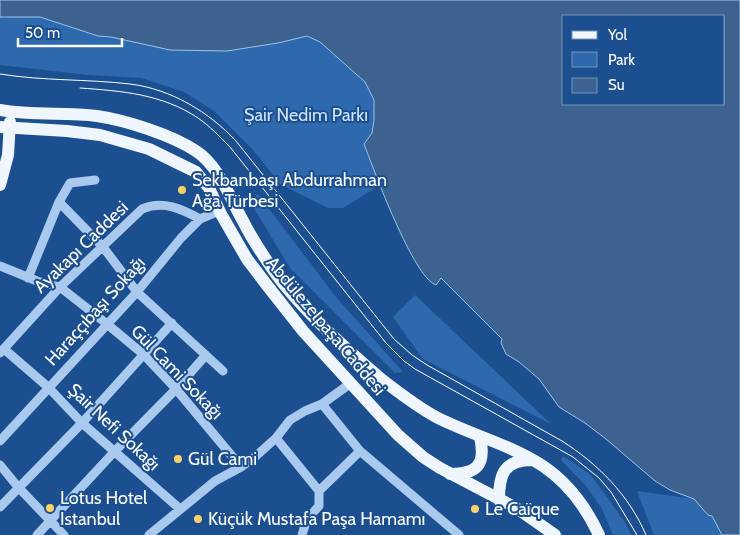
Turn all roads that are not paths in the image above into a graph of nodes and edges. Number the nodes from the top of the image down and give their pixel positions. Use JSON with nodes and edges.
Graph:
{"nodes":[{"id":1,"x":5,"y":111,"type":"edge"},
{"id":2,"x":5,"y":128,"type":"edge"},
{"id":3,"x":4,"y":154,"type":"edge"},
{"id":4,"x":95,"y":180,"type":"dead end"},
{"id":5,"x":0,"y":185,"type":"edge"},
{"id":6,"x":59,"y":202,"type":"junction"},
{"id":7,"x":219,"y":211,"type":"junction"},
{"id":8,"x":200,"y":219,"type":"junction"},
{"id":9,"x":103,"y":247,"type":"junction"},
{"id":10,"x":0,"y":266,"type":"edge"},
{"id":11,"x":28,"y":278,"type":"junction"},
{"id":12,"x":60,"y":287,"type":"junction"},
{"id":13,"x":137,"y":292,"type":"junction"},
{"id":14,"x":172,"y":323,"type":"junction"},
{"id":15,"x":107,"y":324,"type":"junction"},
{"id":16,"x":2,"y":351,"type":"edge"},
{"id":17,"x":142,"y":354,"type":"junction"},
{"id":18,"x":206,"y":355,"type":"junction"},
{"id":19,"x":223,"y":372,"type":"dead end"},
{"id":20,"x":351,"y":383,"type":"junction"},
{"id":21,"x":48,"y":387,"type":"junction"},
{"id":22,"x":176,"y":389,"type":"junction"},
{"id":23,"x":322,"y":404,"type":"junction"},
{"id":24,"x":82,"y":423,"type":"junction"},
{"id":25,"x":480,"y":437,"type":"junction"},
{"id":26,"x":276,"y":438,"type":"junction"},
{"id":27,"x":0,"y":441,"type":"edge"},
{"id":28,"x":115,"y":451,"type":"junction"},
{"id":29,"x":360,"y":451,"type":"junction"},
{"id":30,"x":532,"y":460,"type":"junction"},
{"id":31,"x":0,"y":465,"type":"edge"},
{"id":32,"x":241,"y":467,"type":"junction"},
{"id":33,"x":450,"y":474,"type":"junction"},
{"id":34,"x":18,"y":487,"type":"junction"},
{"id":35,"x":319,"y":491,"type":"junction"},
{"id":36,"x":499,"y":500,"type":"junction"},
{"id":37,"x":0,"y":506,"type":"edge"},
{"id":38,"x":180,"y":509,"type":"junction"},
{"id":39,"x":51,"y":521,"type":"junction"},
{"id":40,"x":37,"y":535,"type":"edge"},
{"id":41,"x":64,"y":535,"type":"edge"},
{"id":42,"x":149,"y":535,"type":"edge"},
{"id":43,"x":302,"y":535,"type":"edge"},
{"id":44,"x":458,"y":535,"type":"edge"},
{"id":45,"x":555,"y":535,"type":"edge"},
{"id":46,"x":599,"y":535,"type":"edge"}],
"edges":[{"from":1,"to":2,"type":"main road"},
{"from":1,"to":25,"type":"main road","name":"Abdülezelpaşa Caddesi"},
{"from":2,"to":3,"type":"main road"},
{"from":2,"to":7,"type":"main road","name":"Abdülezelpaşa Caddesi"},
{"from":3,"to":5,"type":"main road"},
{"from":4,"to":6,"type":"street"},
{"from":6,"to":9,"type":"street"},
{"from":6,"to":11,"type":"street"},
{"from":7,"to":8,"type":"street","name":"Haraççıbaşı Sokağı"},
{"from":7,"to":20,"type":"main road","name":"Abdülezelpaşa Caddesi"},
{"from":8,"to":9,"type":"street","name":"Ayakapı Caddesi"},
{"from":8,"to":13,"type":"street","name":"Haraççıbaşı Sokağı"},
{"from":9,"to":12,"type":"street","name":"Ayakapı Caddesi"},
{"from":9,"to":13,"type":"street"},
{"from":10,"to":11,"type":"street"},
{"from":11,"to":12,"type":"street"},
{"from":12,"to":15,"type":"street","name":"Gül Cami Sokağı"},
{"from":12,"to":16,"type":"street","name":"Ayakapı Caddesi"},
{"from":13,"to":14,"type":"street"},
{"from":13,"to":15,"type":"street","name":"Haraççıbaşı Sokağı"},
{"from":14,"to":17,"type":"street"},
{"from":14,"to":18,"type":"street"},
{"from":15,"to":17,"type":"street","name":"Gül Cami Sokağı"},
{"from":15,"to":21,"type":"street","name":"Haraççıbaşı Sokağı"},
{"from":16,"to":21,"type":"street","name":"Şair Nefi Sokağı"},
{"from":17,"to":22,"type":"street","name":"Gül Cami Sokağı"},
{"from":17,"to":24,"type":"street"},
{"from":18,"to":19,"type":"street"},
{"from":18,"to":22,"type":"street"},
{"from":20,"to":23,"type":"street"},
{"from":20,"to":33,"type":"main road","name":"Abdülezelpaşa Caddesi"},
{"from":21,"to":24,"type":"street","name":"Şair Nefi Sokağı"},
{"from":21,"to":27,"type":"street","name":"Haraççıbaşı Sokağı"},
{"from":22,"to":28,"type":"street"},
{"from":22,"to":32,"type":"street","name":"Gül Cami Sokağı"},
{"from":23,"to":26,"type":"street"},
{"from":23,"to":29,"type":"street"},
{"from":24,"to":28,"type":"street","name":"Şair Nefi Sokağı"},
{"from":24,"to":34,"type":"street"},
{"from":25,"to":30,"type":"main road","name":"Abdülezelpaşa Caddesi"},
{"from":25,"to":33,"type":"main road"},
{"from":26,"to":32,"type":"street"},
{"from":26,"to":35,"type":"street"},
{"from":28,"to":38,"type":"street","name":"Şair Nefi Sokağı"},
{"from":28,"to":39,"type":"street"},
{"from":29,"to":35,"type":"street"},
{"from":29,"to":44,"type":"street"},
{"from":30,"to":36,"type":"main road"},
{"from":30,"to":46,"type":"main road","name":"Abdülezelpaşa Caddesi"},
{"from":31,"to":34,"type":"street"},
{"from":32,"to":38,"type":"street"},
{"from":33,"to":36,"type":"main road","name":"Abdülezelpaşa Caddesi"},
{"from":34,"to":37,"type":"street"},
{"from":34,"to":39,"type":"street"},
{"from":35,"to":43,"type":"street"},
{"from":36,"to":45,"type":"main road","name":"Abdülezelpaşa Caddesi"},
{"from":38,"to":42,"type":"street"},
{"from":39,"to":40,"type":"street"},
{"from":39,"to":41,"type":"street"}]}
